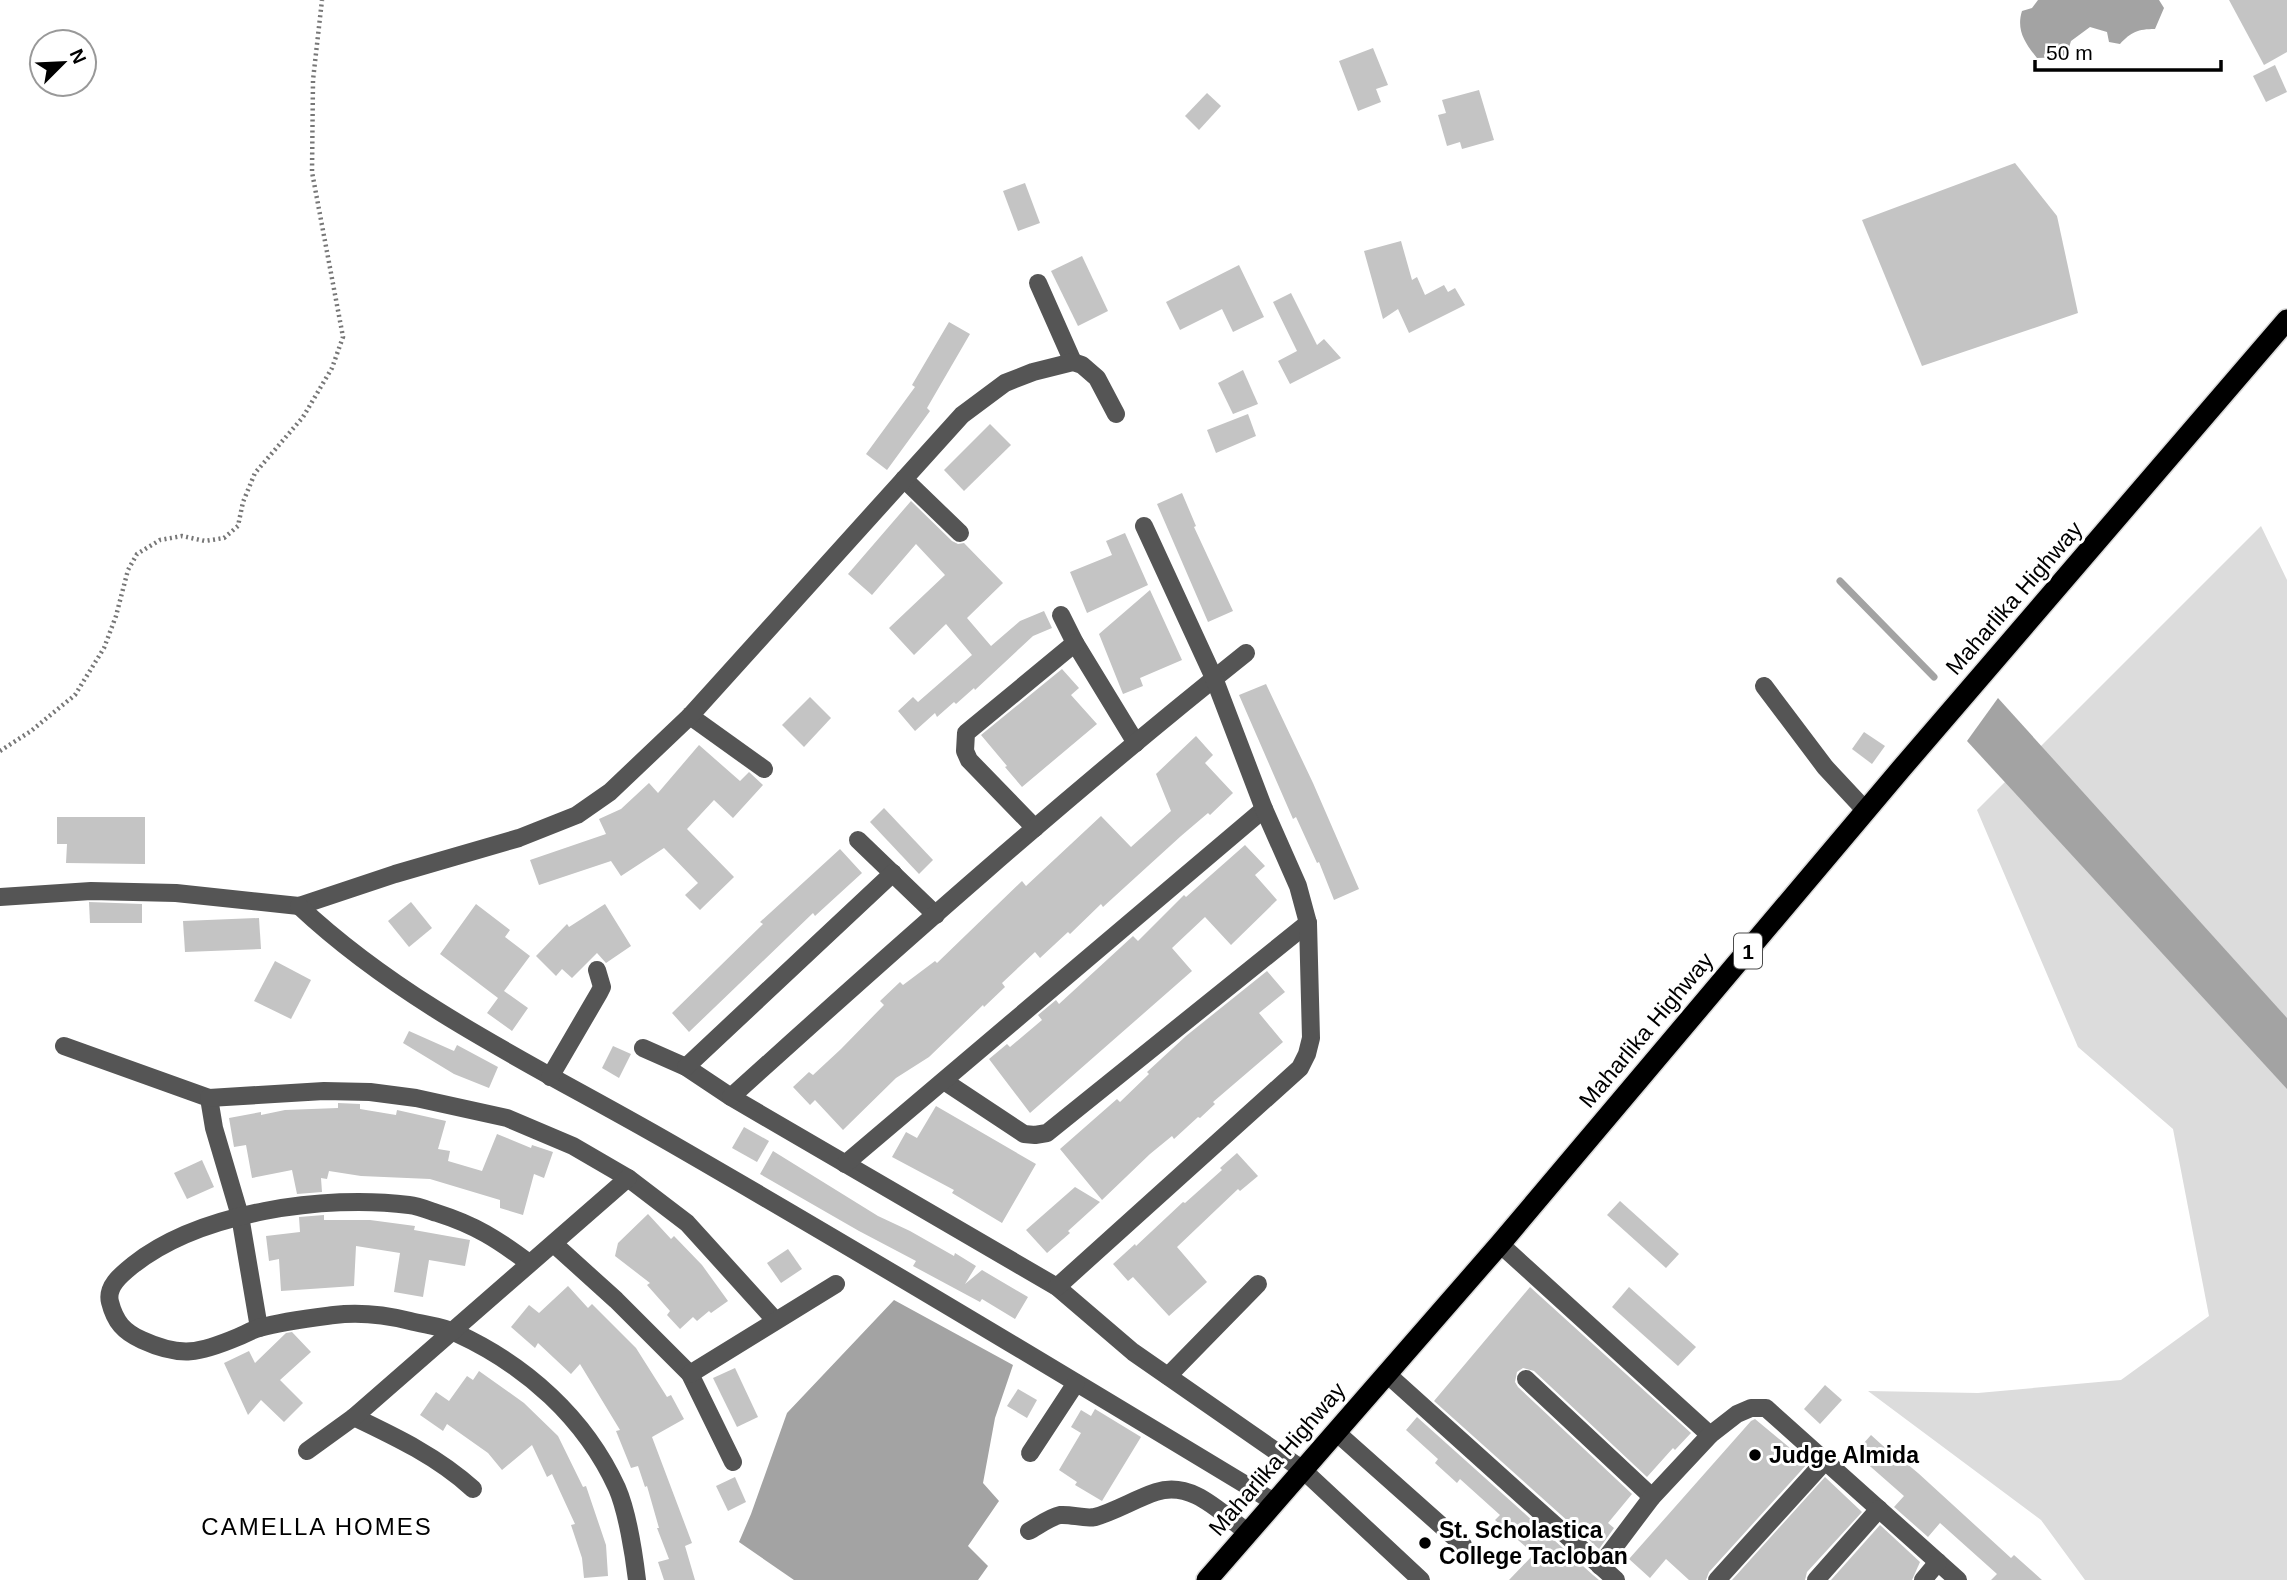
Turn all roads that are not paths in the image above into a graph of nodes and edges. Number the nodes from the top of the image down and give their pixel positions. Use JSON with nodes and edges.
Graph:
{"nodes":[{"id":1,"x":1038,"y":284,"type":"dead end"},
{"id":2,"x":2287,"y":320,"type":"edge"},
{"id":3,"x":1073,"y":362,"type":"junction"},
{"id":4,"x":1116,"y":414,"type":"dead end"},
{"id":5,"x":904,"y":479,"type":"junction"},
{"id":6,"x":1144,"y":526,"type":"dead end"},
{"id":7,"x":960,"y":533,"type":"dead end"},
{"id":8,"x":1061,"y":615,"type":"dead end"},
{"id":9,"x":1075,"y":643,"type":"junction"},
{"id":10,"x":1246,"y":653,"type":"dead end"},
{"id":11,"x":1214,"y":678,"type":"junction"},
{"id":12,"x":1764,"y":686,"type":"dead end"},
{"id":13,"x":690,"y":716,"type":"junction"},
{"id":14,"x":1136,"y":743,"type":"junction"},
{"id":15,"x":764,"y":769,"type":"dead end"},
{"id":16,"x":1264,"y":809,"type":"junction"},
{"id":17,"x":1866,"y":811,"type":"junction"},
{"id":18,"x":1035,"y":828,"type":"junction"},
{"id":19,"x":858,"y":840,"type":"dead end"},
{"id":20,"x":893,"y":873,"type":"junction"},
{"id":21,"x":0,"y":897,"type":"edge"},
{"id":22,"x":299,"y":905,"type":"junction"},
{"id":23,"x":936,"y":915,"type":"junction"},
{"id":24,"x":1308,"y":923,"type":"junction"},
{"id":25,"x":597,"y":970,"type":"dead end"},
{"id":26,"x":64,"y":1046,"type":"dead end"},
{"id":27,"x":643,"y":1048,"type":"dead end"},
{"id":28,"x":686,"y":1067,"type":"junction"},
{"id":29,"x":550,"y":1077,"type":"junction"},
{"id":30,"x":944,"y":1081,"type":"junction"},
{"id":31,"x":731,"y":1097,"type":"junction"},
{"id":32,"x":209,"y":1098,"type":"junction"},
{"id":33,"x":845,"y":1164,"type":"junction"},
{"id":34,"x":628,"y":1178,"type":"junction"},
{"id":35,"x":240,"y":1216,"type":"junction"},
{"id":36,"x":554,"y":1244,"type":"junction"},
{"id":37,"x":1500,"y":1244,"type":"junction"},
{"id":38,"x":530,"y":1262,"type":"junction"},
{"id":39,"x":836,"y":1284,"type":"dead end"},
{"id":40,"x":1258,"y":1284,"type":"dead end"},
{"id":41,"x":1057,"y":1287,"type":"junction"},
{"id":42,"x":775,"y":1320,"type":"junction"},
{"id":43,"x":259,"y":1328,"type":"junction"},
{"id":44,"x":454,"y":1331,"type":"junction"},
{"id":45,"x":690,"y":1374,"type":"junction"},
{"id":46,"x":1387,"y":1374,"type":"junction"},
{"id":47,"x":1168,"y":1376,"type":"junction"},
{"id":48,"x":1526,"y":1380,"type":"dead end"},
{"id":49,"x":1076,"y":1382,"type":"junction"},
{"id":50,"x":354,"y":1417,"type":"junction"},
{"id":51,"x":1336,"y":1432,"type":"junction"},
{"id":52,"x":1710,"y":1435,"type":"junction"},
{"id":53,"x":307,"y":1451,"type":"dead end"},
{"id":54,"x":1030,"y":1453,"type":"dead end"},
{"id":55,"x":1826,"y":1460,"type":"junction"},
{"id":56,"x":733,"y":1462,"type":"dead end"},
{"id":57,"x":1303,"y":1470,"type":"junction"},
{"id":58,"x":473,"y":1489,"type":"dead end"},
{"id":59,"x":1652,"y":1497,"type":"junction"},
{"id":60,"x":1274,"y":1502,"type":"junction"},
{"id":61,"x":1880,"y":1509,"type":"junction"},
{"id":62,"x":1029,"y":1531,"type":"dead end"},
{"id":63,"x":1248,"y":1532,"type":"junction"},
{"id":64,"x":1463,"y":1545,"type":"dead end"},
{"id":65,"x":1938,"y":1562,"type":"junction"},
{"id":66,"x":1600,"y":1566,"type":"junction"},
{"id":67,"x":637,"y":1580,"type":"edge"},
{"id":68,"x":1207,"y":1580,"type":"edge"},
{"id":69,"x":1421,"y":1580,"type":"edge"},
{"id":70,"x":1616,"y":1580,"type":"edge"},
{"id":71,"x":1717,"y":1580,"type":"edge"},
{"id":72,"x":1816,"y":1580,"type":"edge"},
{"id":73,"x":1923,"y":1580,"type":"edge"},
{"id":74,"x":1958,"y":1580,"type":"edge"}],
"edges":[{"from":1,"to":3,"type":"street"},
{"from":2,"to":17,"type":"highway","name":"Maharlika Highway","number":"1"},
{"from":3,"to":4,"type":"street"},
{"from":3,"to":5,"type":"street"},
{"from":5,"to":7,"type":"street"},
{"from":5,"to":13,"type":"street"},
{"from":6,"to":11,"type":"street"},
{"from":8,"to":9,"type":"street"},
{"from":9,"to":14,"type":"street"},
{"from":9,"to":18,"type":"street"},
{"from":10,"to":11,"type":"street"},
{"from":11,"to":14,"type":"street"},
{"from":11,"to":16,"type":"street"},
{"from":12,"to":17,"type":"street"},
{"from":13,"to":15,"type":"street"},
{"from":13,"to":22,"type":"street"},
{"from":14,"to":18,"type":"street"},
{"from":16,"to":24,"type":"street"},
{"from":16,"to":30,"type":"street"},
{"from":17,"to":37,"type":"highway","name":"Maharlika Highway","number":"1"},
{"from":18,"to":23,"type":"street"},
{"from":19,"to":20,"type":"street"},
{"from":20,"to":23,"type":"street"},
{"from":20,"to":28,"type":"street"},
{"from":21,"to":22,"type":"street"},
{"from":22,"to":29,"type":"street"},
{"from":23,"to":31,"type":"street"},
{"from":24,"to":30,"type":"street"},
{"from":24,"to":41,"type":"street"},
{"from":25,"to":29,"type":"street"},
{"from":26,"to":32,"type":"street"},
{"from":27,"to":28,"type":"street"},
{"from":28,"to":31,"type":"street"},
{"from":29,"to":49,"type":"street"},
{"from":30,"to":33,"type":"street"},
{"from":31,"to":33,"type":"street"},
{"from":32,"to":34,"type":"street"},
{"from":32,"to":35,"type":"street"},
{"from":33,"to":41,"type":"street"},
{"from":34,"to":36,"type":"street"},
{"from":34,"to":42,"type":"street"},
{"from":35,"to":38,"type":"street"},
{"from":35,"to":43,"type":"street"},
{"from":35,"to":43,"type":"street"},
{"from":36,"to":38,"type":"street"},
{"from":36,"to":45,"type":"street"},
{"from":37,"to":46,"type":"highway","name":"Maharlika Highway","number":"1"},
{"from":37,"to":52,"type":"street"},
{"from":38,"to":44,"type":"street"},
{"from":39,"to":42,"type":"street"},
{"from":40,"to":47,"type":"street"},
{"from":41,"to":47,"type":"street"},
{"from":42,"to":45,"type":"street"},
{"from":43,"to":44,"type":"street"},
{"from":44,"to":50,"type":"street"},
{"from":44,"to":67,"type":"street"},
{"from":45,"to":56,"type":"street"},
{"from":46,"to":51,"type":"highway","name":"Maharlika Highway","number":"1"},
{"from":46,"to":66,"type":"street"},
{"from":47,"to":57,"type":"street"},
{"from":48,"to":59,"type":"street"},
{"from":49,"to":54,"type":"street"},
{"from":49,"to":60,"type":"street"},
{"from":50,"to":53,"type":"street"},
{"from":50,"to":58,"type":"street"},
{"from":51,"to":57,"type":"highway","name":"Maharlika Highway","number":"1"},
{"from":51,"to":64,"type":"street"},
{"from":52,"to":55,"type":"street"},
{"from":52,"to":59,"type":"street"},
{"from":55,"to":61,"type":"street"},
{"from":55,"to":71,"type":"street"},
{"from":57,"to":60,"type":"highway","name":"Maharlika Highway","number":"1"},
{"from":57,"to":69,"type":"street"},
{"from":59,"to":66,"type":"street"},
{"from":60,"to":63,"type":"highway","name":"Maharlika Highway","number":"1"},
{"from":61,"to":65,"type":"street"},
{"from":61,"to":72,"type":"street"},
{"from":62,"to":63,"type":"street"},
{"from":63,"to":68,"type":"highway","name":"Maharlika Highway","number":"1"},
{"from":65,"to":73,"type":"street"},
{"from":65,"to":74,"type":"street"},
{"from":66,"to":70,"type":"street"}]}
